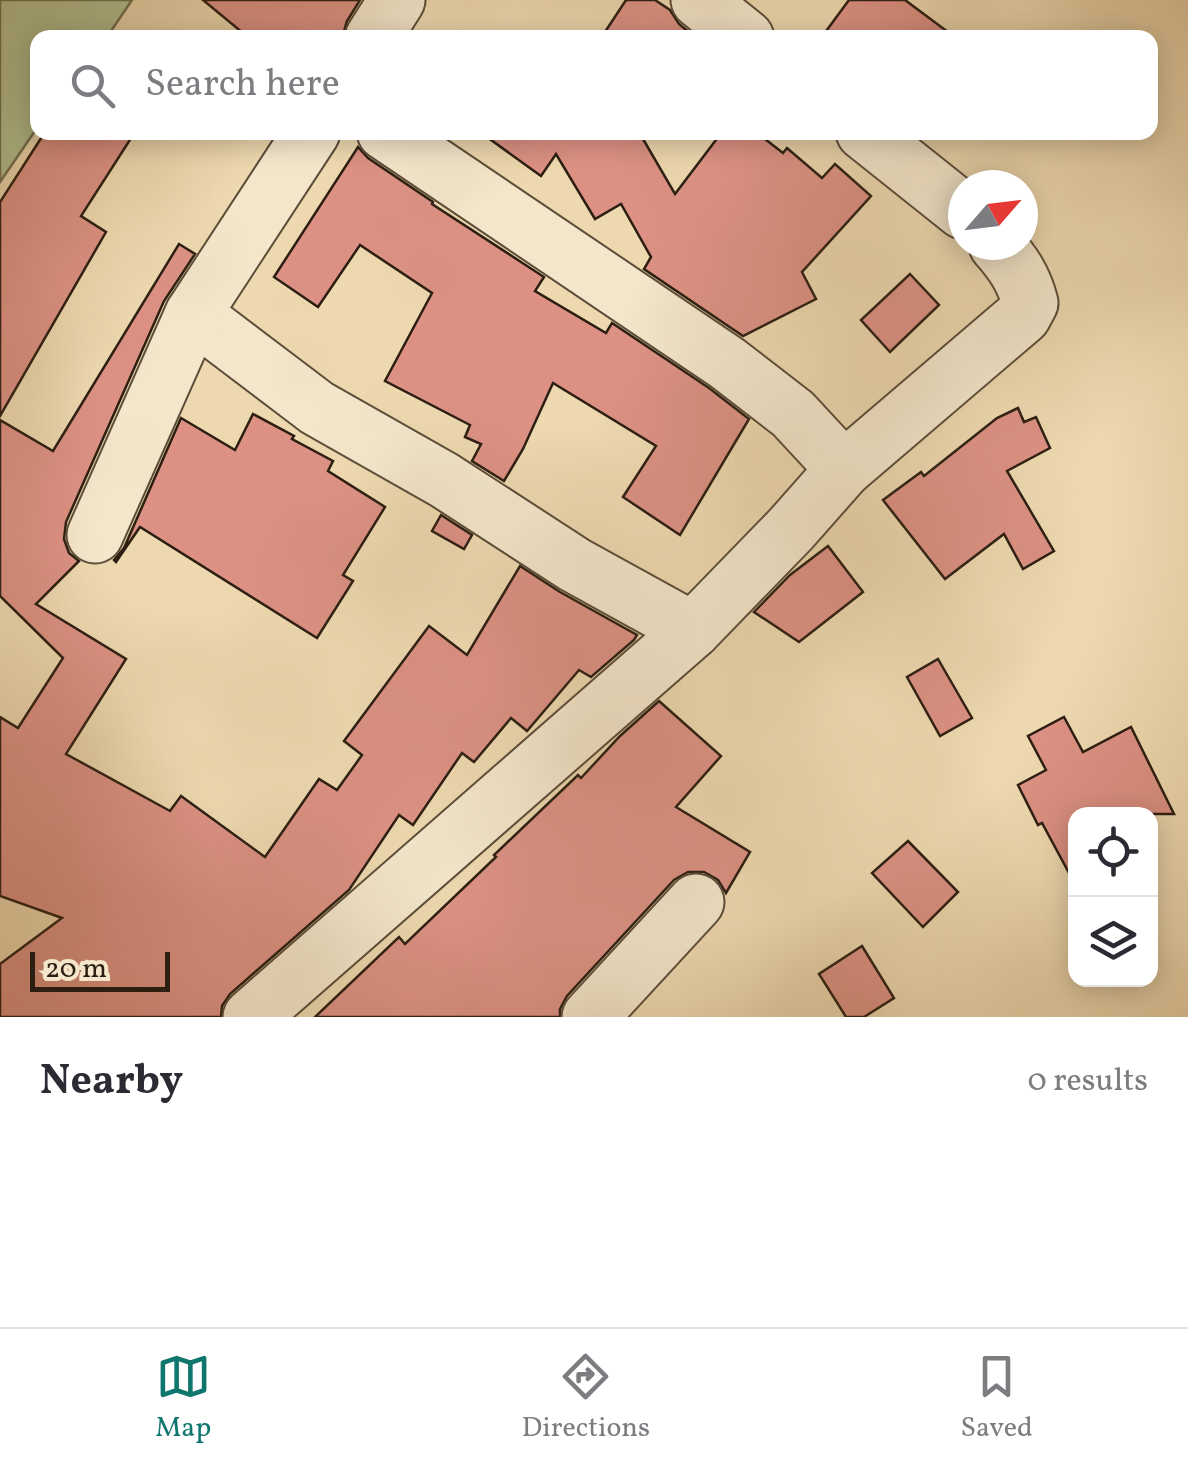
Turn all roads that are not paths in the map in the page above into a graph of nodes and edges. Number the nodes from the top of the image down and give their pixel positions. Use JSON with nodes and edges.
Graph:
{"nodes":[{"id":1,"x":397,"y":0,"type":"edge"},
{"id":2,"x":699,"y":0,"type":"edge"},
{"id":3,"x":378,"y":30,"type":"edge"},
{"id":4,"x":736,"y":30,"type":"edge"},
{"id":5,"x":307,"y":140,"type":"edge"},
{"id":6,"x":397,"y":140,"type":"edge"},
{"id":7,"x":874,"y":140,"type":"edge"},
{"id":8,"x":948,"y":199,"type":"edge"},
{"id":9,"x":1010,"y":260,"type":"edge"},
{"id":10,"x":193,"y":314,"type":"junction"},
{"id":11,"x":844,"y":468,"type":"junction"},
{"id":12,"x":96,"y":535,"type":"dead end"},
{"id":13,"x":693,"y":630,"type":"junction"},
{"id":14,"x":696,"y":902,"type":"dead end"},
{"id":15,"x":251,"y":1017,"type":"edge"},
{"id":16,"x":590,"y":1017,"type":"edge"}],
"edges":[{"from":1,"to":3,"type":"street"},
{"from":2,"to":4,"type":"street"},
{"from":5,"to":10,"type":"street"},
{"from":6,"to":11,"type":"street"},
{"from":7,"to":8,"type":"street"},
{"from":9,"to":11,"type":"street"},
{"from":10,"to":12,"type":"street"},
{"from":10,"to":13,"type":"street"},
{"from":11,"to":13,"type":"street"},
{"from":13,"to":15,"type":"street"},
{"from":14,"to":16,"type":"street"}]}
